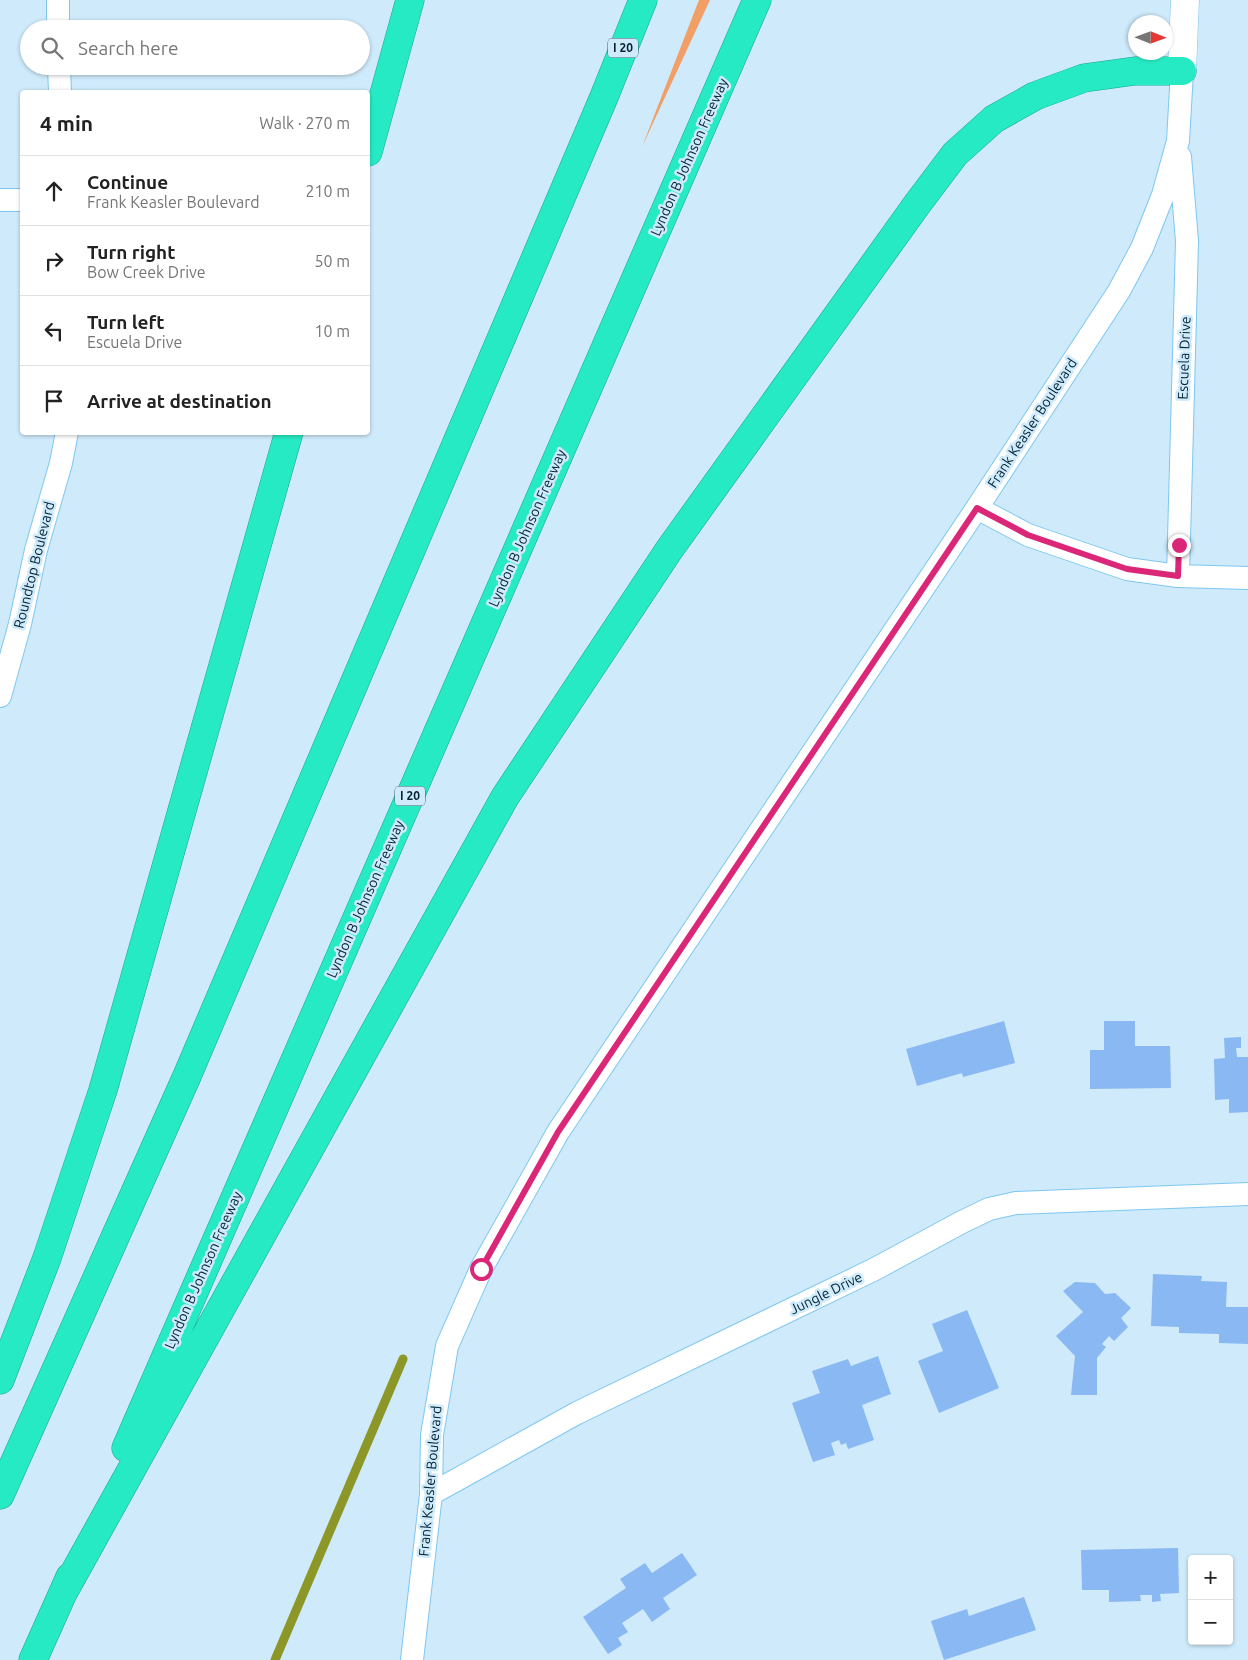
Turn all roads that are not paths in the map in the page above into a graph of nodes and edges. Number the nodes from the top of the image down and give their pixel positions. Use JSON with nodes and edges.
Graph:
{"nodes":[{"id":1,"x":58,"y":0,"type":"edge"},
{"id":2,"x":410,"y":0,"type":"edge"},
{"id":3,"x":643,"y":0,"type":"edge"},
{"id":4,"x":757,"y":0,"type":"edge"},
{"id":5,"x":1185,"y":0,"type":"edge"},
{"id":6,"x":58,"y":20,"type":"edge"},
{"id":7,"x":1182,"y":71,"type":"junction"},
{"id":8,"x":59,"y":75,"type":"edge"},
{"id":9,"x":60,"y":90,"type":"edge"},
{"id":10,"x":1178,"y":141,"type":"junction"},
{"id":11,"x":370,"y":145,"type":"edge"},
{"id":12,"x":0,"y":200,"type":"edge"},
{"id":13,"x":20,"y":200,"type":"edge"},
{"id":14,"x":66,"y":435,"type":"edge"},
{"id":15,"x":288,"y":435,"type":"edge"},
{"id":16,"x":977,"y":508,"type":"junction"},
{"id":17,"x":1178,"y":576,"type":"junction"},
{"id":18,"x":1248,"y":578,"type":"edge"},
{"id":19,"x":10,"y":624,"type":"edge"},
{"id":20,"x":0,"y":696,"type":"edge"},
{"id":21,"x":1248,"y":1194,"type":"edge"},
{"id":22,"x":0,"y":1380,"type":"edge"},
{"id":23,"x":431,"y":1494,"type":"junction"},
{"id":24,"x":0,"y":1495,"type":"edge"},
{"id":25,"x":63,"y":1593,"type":"junction"},
{"id":26,"x":33,"y":1660,"type":"edge"},
{"id":27,"x":412,"y":1660,"type":"edge"}],
"edges":[{"from":1,"to":6,"type":"street"},
{"from":2,"to":11,"type":"highway"},
{"from":3,"to":24,"type":"highway","number":"I 20"},
{"from":4,"to":25,"type":"highway","name":"Lyndon B Johnson Freeway","number":"I 20"},
{"from":5,"to":7,"type":"street"},
{"from":7,"to":10,"type":"street","name":"Frank Keasler Boulevard"},
{"from":7,"to":25,"type":"highway"},
{"from":8,"to":9,"type":"street"},
{"from":10,"to":16,"type":"street","name":"Frank Keasler Boulevard"},
{"from":10,"to":17,"type":"street","name":"Escuela Drive"},
{"from":12,"to":13,"type":"street"},
{"from":14,"to":19,"type":"street","name":"Roundtop Boulevard"},
{"from":15,"to":22,"type":"highway"},
{"from":16,"to":17,"type":"street"},
{"from":16,"to":23,"type":"street","name":"Frank Keasler Boulevard"},
{"from":17,"to":18,"type":"street"},
{"from":19,"to":20,"type":"street","name":"Roundtop Boulevard"},
{"from":21,"to":23,"type":"street","name":"Jungle Drive"},
{"from":23,"to":27,"type":"street","name":"Frank Keasler Boulevard"},
{"from":25,"to":26,"type":"highway","name":"Lyndon B Johnson Freeway","number":"I 20"}]}
